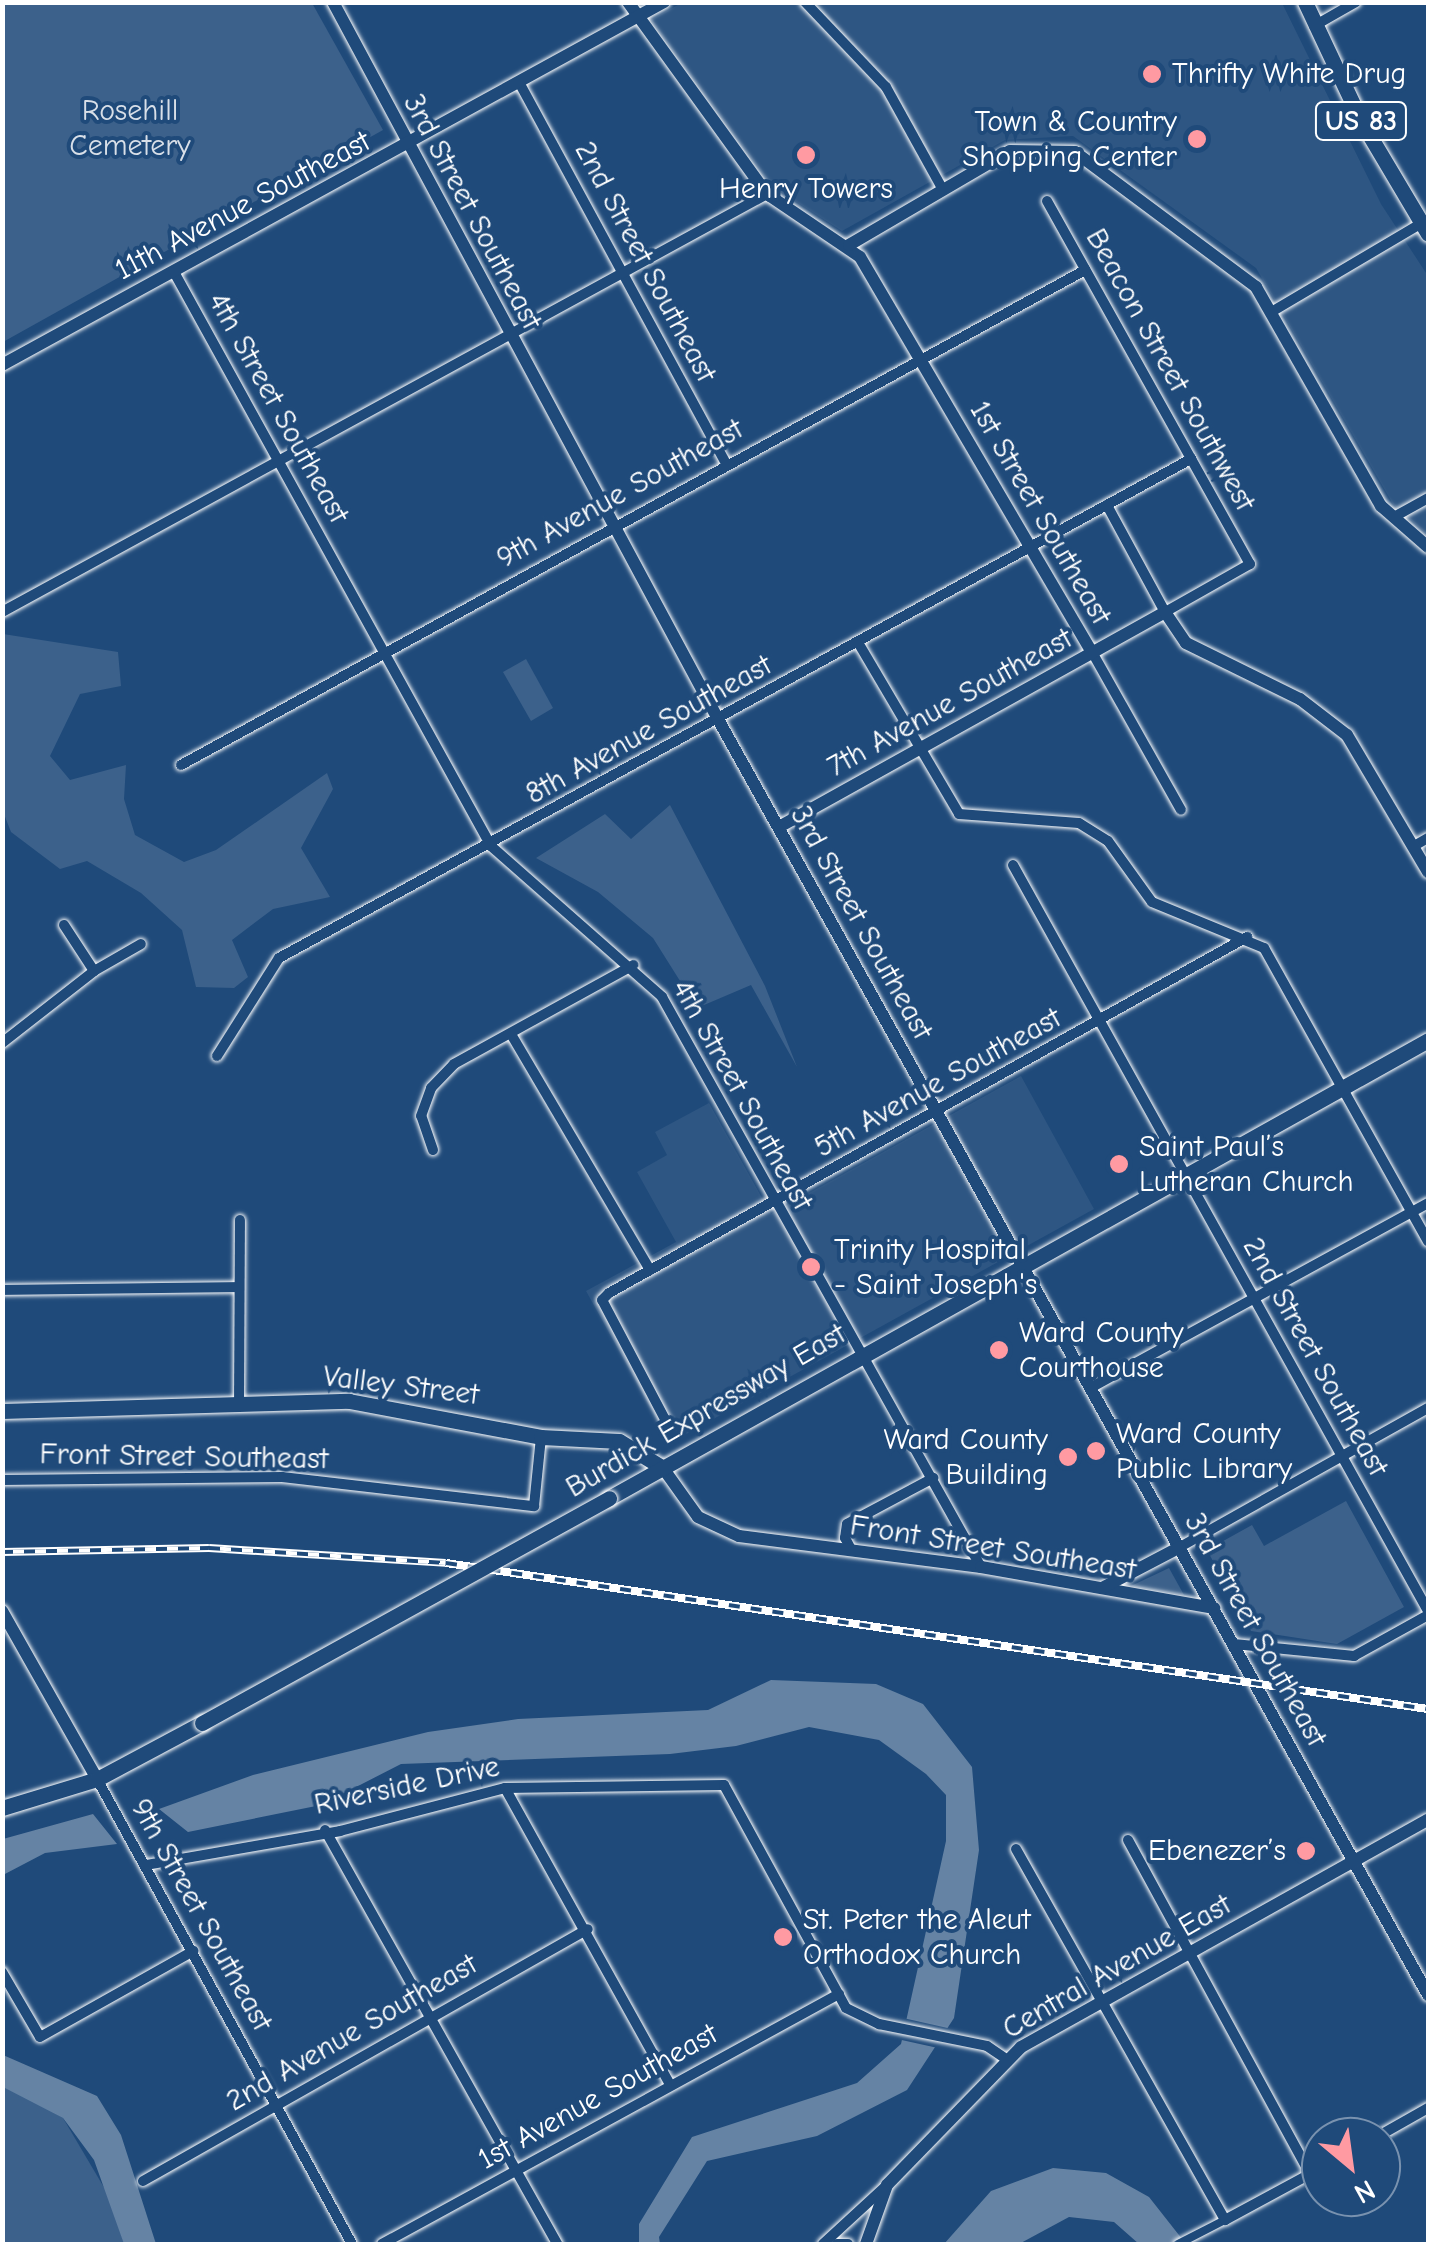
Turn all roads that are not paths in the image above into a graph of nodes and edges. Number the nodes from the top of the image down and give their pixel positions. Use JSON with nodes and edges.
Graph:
{"nodes":[{"id":1,"x":333,"y":2,"type":"edge"},
{"id":2,"x":628,"y":2,"type":"edge"},
{"id":3,"x":664,"y":2,"type":"edge"},
{"id":4,"x":805,"y":2,"type":"edge"},
{"id":5,"x":1304,"y":2,"type":"edge"},
{"id":6,"x":1356,"y":2,"type":"edge"},
{"id":7,"x":637,"y":18,"type":"junction"},
{"id":8,"x":1314,"y":26,"type":"junction"},
{"id":9,"x":520,"y":84,"type":"junction"},
{"id":10,"x":408,"y":146,"type":"junction"},
{"id":11,"x":943,"y":190,"type":"junction"},
{"id":12,"x":768,"y":194,"type":"junction"},
{"id":13,"x":1047,"y":201,"type":"dead end"},
{"id":14,"x":1425,"y":229,"type":"edge"},
{"id":15,"x":849,"y":245,"type":"junction"},
{"id":16,"x":1086,"y":270,"type":"junction"},
{"id":17,"x":174,"y":272,"type":"junction"},
{"id":18,"x":622,"y":274,"type":"junction"},
{"id":19,"x":1274,"y":311,"type":"junction"},
{"id":20,"x":510,"y":336,"type":"junction"},
{"id":21,"x":923,"y":358,"type":"junction"},
{"id":22,"x":2,"y":365,"type":"edge"},
{"id":23,"x":1191,"y":459,"type":"junction"},
{"id":24,"x":280,"y":464,"type":"junction"},
{"id":25,"x":726,"y":464,"type":"junction"},
{"id":26,"x":1428,"y":498,"type":"edge"},
{"id":27,"x":1108,"y":505,"type":"junction"},
{"id":28,"x":1394,"y":518,"type":"junction"},
{"id":29,"x":613,"y":526,"type":"junction"},
{"id":30,"x":1428,"y":547,"type":"edge"},
{"id":31,"x":1026,"y":548,"type":"junction"},
{"id":32,"x":1250,"y":564,"type":"joint"},
{"id":33,"x":2,"y":612,"type":"edge"},
{"id":34,"x":1165,"y":612,"type":"junction"},
{"id":35,"x":859,"y":644,"type":"junction"},
{"id":36,"x":1092,"y":652,"type":"junction"},
{"id":37,"x":386,"y":656,"type":"junction"},
{"id":38,"x":719,"y":721,"type":"junction"},
{"id":39,"x":917,"y":751,"type":"junction"},
{"id":40,"x":181,"y":764,"type":"dead end"},
{"id":41,"x":1181,"y":810,"type":"dead end"},
{"id":42,"x":779,"y":827,"type":"junction"},
{"id":43,"x":1428,"y":838,"type":"edge"},
{"id":44,"x":491,"y":846,"type":"junction"},
{"id":45,"x":1414,"y":846,"type":"junction"},
{"id":46,"x":1012,"y":865,"type":"dead end"},
{"id":47,"x":1428,"y":872,"type":"edge"},
{"id":48,"x":64,"y":925,"type":"dead end"},
{"id":49,"x":1247,"y":937,"type":"junction"},
{"id":50,"x":141,"y":944,"type":"dead end"},
{"id":51,"x":633,"y":965,"type":"junction"},
{"id":52,"x":94,"y":971,"type":"junction"},
{"id":53,"x":1099,"y":1022,"type":"junction"},
{"id":54,"x":511,"y":1034,"type":"junction"},
{"id":55,"x":1428,"y":1040,"type":"edge"},
{"id":56,"x":2,"y":1043,"type":"edge"},
{"id":57,"x":217,"y":1056,"type":"dead end"},
{"id":58,"x":1342,"y":1088,"type":"junction"},
{"id":59,"x":938,"y":1111,"type":"junction"},
{"id":60,"x":432,"y":1150,"type":"dead end"},
{"id":61,"x":1186,"y":1174,"type":"junction"},
{"id":62,"x":1428,"y":1202,"type":"edge"},
{"id":63,"x":774,"y":1203,"type":"junction"},
{"id":64,"x":1412,"y":1211,"type":"junction"},
{"id":65,"x":240,"y":1220,"type":"dead end"},
{"id":66,"x":1428,"y":1241,"type":"edge"},
{"id":67,"x":1022,"y":1265,"type":"junction"},
{"id":68,"x":650,"y":1270,"type":"junction"},
{"id":69,"x":239,"y":1287,"type":"junction"},
{"id":70,"x":2,"y":1290,"type":"edge"},
{"id":71,"x":1254,"y":1299,"type":"junction"},
{"id":72,"x":862,"y":1354,"type":"junction"},
{"id":73,"x":1092,"y":1388,"type":"junction"},
{"id":74,"x":239,"y":1404,"type":"junction"},
{"id":75,"x":1428,"y":1408,"type":"edge"},
{"id":76,"x":2,"y":1412,"type":"edge"},
{"id":77,"x":668,"y":1425,"type":"dead end"},
{"id":78,"x":541,"y":1437,"type":"junction"},
{"id":79,"x":1342,"y":1456,"type":"junction"},
{"id":80,"x":662,"y":1468,"type":"junction"},
{"id":81,"x":934,"y":1478,"type":"junction"},
{"id":82,"x":2,"y":1480,"type":"edge"},
{"id":83,"x":1180,"y":1548,"type":"junction"},
{"id":84,"x":852,"y":1551,"type":"junction"},
{"id":85,"x":981,"y":1567,"type":"junction"},
{"id":86,"x":1100,"y":1590,"type":"junction"},
{"id":87,"x":1214,"y":1608,"type":"junction"},
{"id":88,"x":1428,"y":1613,"type":"edge"},
{"id":89,"x":5,"y":1620,"type":"edge"},
{"id":90,"x":1234,"y":1644,"type":"junction"},
{"id":91,"x":97,"y":1778,"type":"junction"},
{"id":92,"x":505,"y":1788,"type":"junction"},
{"id":93,"x":2,"y":1808,"type":"edge"},
{"id":94,"x":1428,"y":1820,"type":"edge"},
{"id":95,"x":324,"y":1830,"type":"junction"},
{"id":96,"x":1128,"y":1840,"type":"dead end"},
{"id":97,"x":1016,"y":1849,"type":"dead end"},
{"id":98,"x":1355,"y":1861,"type":"junction"},
{"id":99,"x":146,"y":1864,"type":"junction"},
{"id":100,"x":588,"y":1929,"type":"junction"},
{"id":101,"x":192,"y":1950,"type":"junction"},
{"id":102,"x":1189,"y":1953,"type":"junction"},
{"id":103,"x":2,"y":1972,"type":"edge"},
{"id":104,"x":839,"y":1994,"type":"junction"},
{"id":105,"x":1428,"y":1995,"type":"edge"},
{"id":106,"x":1101,"y":2001,"type":"junction"},
{"id":107,"x":429,"y":2018,"type":"junction"},
{"id":108,"x":1006,"y":2058,"type":"junction"},
{"id":109,"x":670,"y":2086,"type":"junction"},
{"id":110,"x":276,"y":2105,"type":"junction"},
{"id":111,"x":1428,"y":2108,"type":"edge"},
{"id":112,"x":1401,"y":2123,"type":"edge"},
{"id":113,"x":1301,"y":2145,"type":"edge"},
{"id":114,"x":516,"y":2170,"type":"junction"},
{"id":115,"x":1301,"y":2179,"type":"edge"},
{"id":116,"x":143,"y":2182,"type":"dead end"},
{"id":117,"x":886,"y":2185,"type":"junction"},
{"id":118,"x":1225,"y":2220,"type":"junction"},
{"id":119,"x":352,"y":2244,"type":"edge"},
{"id":120,"x":382,"y":2244,"type":"edge"},
{"id":121,"x":557,"y":2244,"type":"edge"},
{"id":122,"x":823,"y":2244,"type":"edge"},
{"id":123,"x":836,"y":2244,"type":"edge"},
{"id":124,"x":848,"y":2244,"type":"edge"},
{"id":125,"x":866,"y":2244,"type":"edge"},
{"id":126,"x":1178,"y":2244,"type":"edge"}],
"edges":[{"from":1,"to":10,"type":"street","name":"3rd Street Southeast"},
{"from":2,"to":7,"type":"street"},
{"from":3,"to":7,"type":"street","name":"11th Avenue Southeast"},
{"from":4,"to":11,"type":"street"},
{"from":5,"to":8,"type":"main road","number":"US 83"},
{"from":6,"to":8,"type":"street"},
{"from":7,"to":9,"type":"street","name":"11th Avenue Southeast"},
{"from":7,"to":12,"type":"street"},
{"from":8,"to":14,"type":"main road","number":"US 83"},
{"from":9,"to":10,"type":"street","name":"11th Avenue Southeast"},
{"from":9,"to":18,"type":"street","name":"2nd Street Southeast"},
{"from":10,"to":17,"type":"street","name":"11th Avenue Southeast"},
{"from":10,"to":20,"type":"street","name":"3rd Street Southeast"},
{"from":11,"to":15,"type":"street"},
{"from":11,"to":19,"type":"street"},
{"from":12,"to":15,"type":"street"},
{"from":12,"to":18,"type":"street"},
{"from":13,"to":16,"type":"street","name":"Beacon Street Southwest"},
{"from":14,"to":19,"type":"street"},
{"from":15,"to":21,"type":"street","name":"1st Street Southeast"},
{"from":16,"to":21,"type":"street","name":"9th Avenue Southeast"},
{"from":16,"to":23,"type":"street","name":"Beacon Street Southwest"},
{"from":17,"to":22,"type":"street","name":"11th Avenue Southeast"},
{"from":17,"to":24,"type":"street","name":"4th Street Southeast"},
{"from":18,"to":20,"type":"street"},
{"from":18,"to":25,"type":"street","name":"2nd Street Southeast"},
{"from":19,"to":28,"type":"street"},
{"from":20,"to":24,"type":"street"},
{"from":20,"to":29,"type":"street","name":"3rd Street Southeast"},
{"from":21,"to":25,"type":"street","name":"9th Avenue Southeast"},
{"from":21,"to":31,"type":"street","name":"1st Street Southeast"},
{"from":23,"to":27,"type":"street","name":"8th Avenue Southeast"},
{"from":23,"to":32,"type":"street","name":"Beacon Street Southwest"},
{"from":24,"to":33,"type":"street"},
{"from":24,"to":37,"type":"street","name":"4th Street Southeast"},
{"from":25,"to":29,"type":"street","name":"9th Avenue Southeast"},
{"from":26,"to":28,"type":"street"},
{"from":27,"to":31,"type":"street","name":"8th Avenue Southeast"},
{"from":27,"to":34,"type":"street"},
{"from":28,"to":30,"type":"street"},
{"from":29,"to":37,"type":"street","name":"9th Avenue Southeast"},
{"from":29,"to":38,"type":"street","name":"3rd Street Southeast"},
{"from":31,"to":35,"type":"street","name":"8th Avenue Southeast"},
{"from":31,"to":36,"type":"street","name":"1st Street Southeast"},
{"from":32,"to":34,"type":"street","name":"7th Avenue Southeast"},
{"from":34,"to":36,"type":"street","name":"7th Avenue Southeast"},
{"from":34,"to":45,"type":"street"},
{"from":35,"to":38,"type":"street","name":"8th Avenue Southeast"},
{"from":35,"to":39,"type":"street"},
{"from":36,"to":39,"type":"street","name":"7th Avenue Southeast"},
{"from":36,"to":41,"type":"street","name":"1st Street Southeast"},
{"from":37,"to":40,"type":"street","name":"9th Avenue Southeast"},
{"from":37,"to":44,"type":"street","name":"4th Street Southeast"},
{"from":38,"to":42,"type":"street","name":"3rd Street Southeast"},
{"from":38,"to":44,"type":"street","name":"8th Avenue Southeast"},
{"from":39,"to":42,"type":"street","name":"7th Avenue Southeast"},
{"from":39,"to":49,"type":"street"},
{"from":42,"to":59,"type":"street","name":"3rd Street Southeast"},
{"from":43,"to":45,"type":"street"},
{"from":44,"to":51,"type":"street","name":"4th Street Southeast"},
{"from":44,"to":57,"type":"street","name":"8th Avenue Southeast"},
{"from":45,"to":47,"type":"street"},
{"from":46,"to":53,"type":"street","name":"2nd Street Southeast"},
{"from":48,"to":52,"type":"street"},
{"from":49,"to":53,"type":"street","name":"5th Avenue Southeast"},
{"from":49,"to":58,"type":"street"},
{"from":50,"to":52,"type":"street"},
{"from":51,"to":54,"type":"street"},
{"from":51,"to":63,"type":"street","name":"4th Street Southeast"},
{"from":52,"to":56,"type":"street"},
{"from":53,"to":59,"type":"street","name":"5th Avenue Southeast"},
{"from":53,"to":61,"type":"street","name":"2nd Street Southeast"},
{"from":54,"to":60,"type":"street"},
{"from":54,"to":68,"type":"street"},
{"from":55,"to":58,"type":"main road","name":"Burdick Expressway East"},
{"from":58,"to":61,"type":"main road","name":"Burdick Expressway East"},
{"from":58,"to":64,"type":"street"},
{"from":59,"to":63,"type":"street","name":"5th Avenue Southeast"},
{"from":59,"to":67,"type":"street","name":"3rd Street Southeast"},
{"from":61,"to":67,"type":"main road","name":"Burdick Expressway East"},
{"from":61,"to":71,"type":"street","name":"2nd Street Southeast"},
{"from":62,"to":64,"type":"street"},
{"from":63,"to":68,"type":"street","name":"5th Avenue Southeast"},
{"from":63,"to":72,"type":"street","name":"4th Street Southeast"},
{"from":64,"to":66,"type":"street"},
{"from":64,"to":71,"type":"street"},
{"from":65,"to":69,"type":"street"},
{"from":67,"to":72,"type":"main road","name":"Burdick Expressway East"},
{"from":67,"to":73,"type":"street","name":"3rd Street Southeast"},
{"from":68,"to":77,"type":"street","name":"5th Avenue Southeast"},
{"from":69,"to":70,"type":"street"},
{"from":69,"to":74,"type":"street"},
{"from":71,"to":73,"type":"street"},
{"from":71,"to":79,"type":"street","name":"2nd Street Southeast"},
{"from":72,"to":80,"type":"main road","name":"Burdick Expressway East"},
{"from":72,"to":81,"type":"street","name":"4th Street Southeast"},
{"from":73,"to":83,"type":"street","name":"3rd Street Southeast"},
{"from":74,"to":76,"type":"main road","name":"Valley Street"},
{"from":74,"to":78,"type":"main road","name":"Valley Street"},
{"from":75,"to":79,"type":"street"},
{"from":78,"to":80,"type":"main road","name":"Valley Street"},
{"from":78,"to":82,"type":"street","name":"Front Street Southeast"},
{"from":79,"to":83,"type":"street"},
{"from":79,"to":88,"type":"street","name":"2nd Street Southeast"},
{"from":80,"to":84,"type":"street","name":"Front Street Southeast"},
{"from":80,"to":91,"type":"main road","name":"Burdick Expressway East","bridge":true},
{"from":81,"to":84,"type":"street"},
{"from":81,"to":85,"type":"street","name":"4th Street Southeast"},
{"from":83,"to":86,"type":"street"},
{"from":83,"to":87,"type":"street","name":"3rd Street Southeast"},
{"from":84,"to":85,"type":"street","name":"Front Street Southeast"},
{"from":85,"to":86,"type":"street","name":"Front Street Southeast"},
{"from":86,"to":87,"type":"street","name":"Front Street Southeast"},
{"from":87,"to":90,"type":"street","name":"3rd Street Southeast"},
{"from":88,"to":90,"type":"street"},
{"from":89,"to":91,"type":"street","name":"9th Street Southeast"},
{"from":90,"to":98,"type":"street","name":"3rd Street Southeast"},
{"from":91,"to":93,"type":"main road","name":"Burdick Expressway East"},
{"from":91,"to":99,"type":"street","name":"9th Street Southeast"},
{"from":92,"to":95,"type":"street","name":"Riverside Drive"},
{"from":92,"to":100,"type":"street"},
{"from":92,"to":104,"type":"street","name":"Riverside Drive"},
{"from":94,"to":98,"type":"street","name":"Central Avenue East"},
{"from":95,"to":99,"type":"street","name":"Riverside Drive"},
{"from":95,"to":107,"type":"street"},
{"from":96,"to":102,"type":"street"},
{"from":97,"to":106,"type":"street"},
{"from":98,"to":102,"type":"street","name":"Central Avenue East"},
{"from":98,"to":105,"type":"street","name":"3rd Street Southeast"},
{"from":99,"to":101,"type":"street","name":"9th Street Southeast"},
{"from":100,"to":107,"type":"street","name":"2nd Avenue Southeast"},
{"from":100,"to":109,"type":"street"},
{"from":101,"to":103,"type":"street"},
{"from":101,"to":110,"type":"street","name":"9th Street Southeast"},
{"from":102,"to":106,"type":"street","name":"Central Avenue East"},
{"from":102,"to":113,"type":"street"},
{"from":104,"to":108,"type":"street"},
{"from":104,"to":109,"type":"street","name":"1st Avenue Southeast"},
{"from":106,"to":108,"type":"street","name":"Central Avenue East"},
{"from":106,"to":118,"type":"street"},
{"from":107,"to":110,"type":"street","name":"2nd Avenue Southeast"},
{"from":107,"to":114,"type":"street"},
{"from":108,"to":117,"type":"street","name":"Central Avenue East"},
{"from":109,"to":114,"type":"street","name":"1st Avenue Southeast"},
{"from":110,"to":116,"type":"street","name":"2nd Avenue Southeast"},
{"from":110,"to":119,"type":"street","name":"9th Street Southeast"},
{"from":111,"to":112,"type":"street"},
{"from":114,"to":120,"type":"street","name":"1st Avenue Southeast"},
{"from":114,"to":121,"type":"street"},
{"from":115,"to":118,"type":"street"},
{"from":117,"to":122,"type":"street","name":"Central Avenue East"},
{"from":117,"to":125,"type":"street"},
{"from":118,"to":126,"type":"street"},
{"from":123,"to":124,"type":"street"}]}
